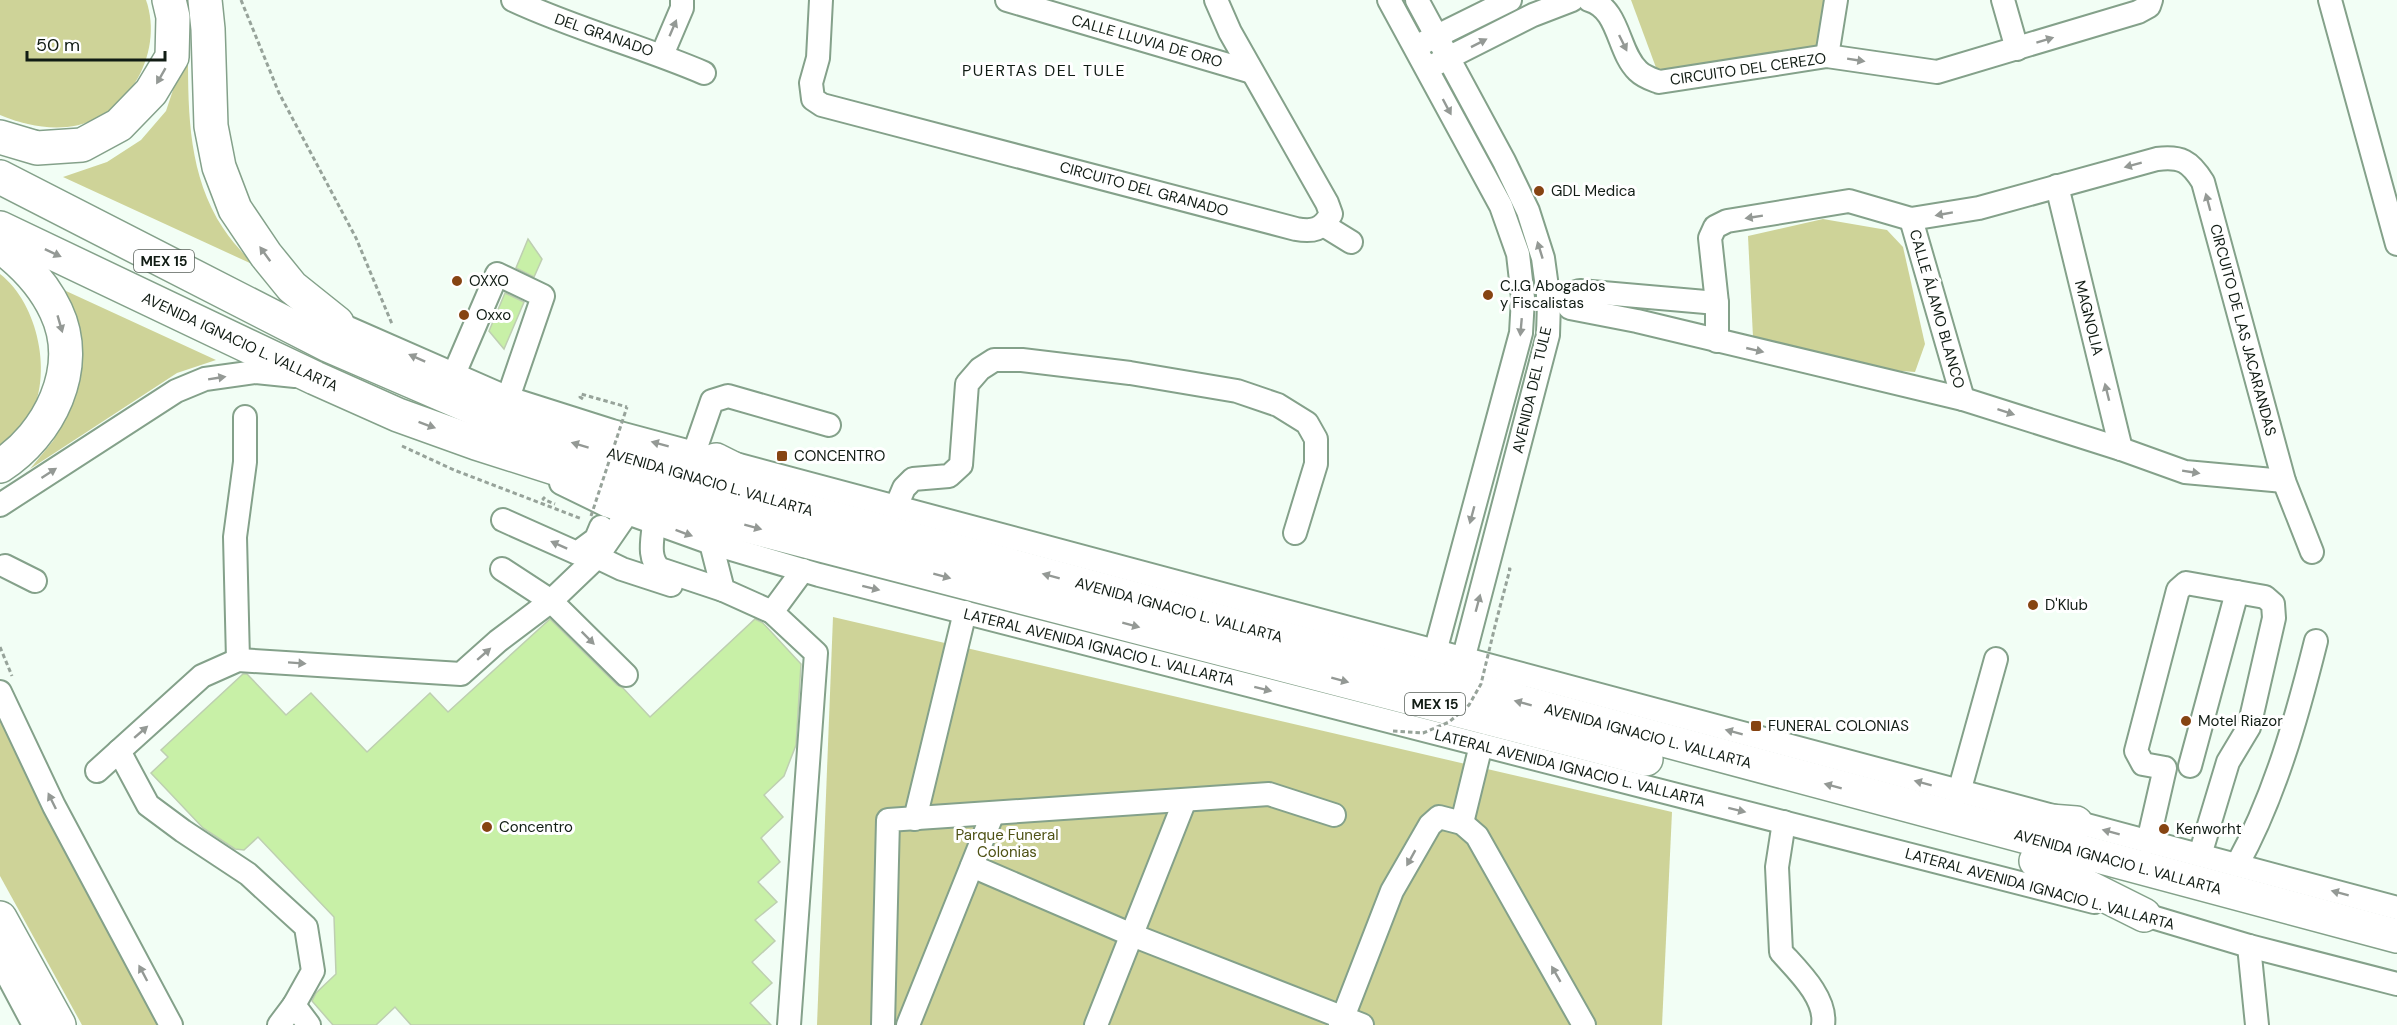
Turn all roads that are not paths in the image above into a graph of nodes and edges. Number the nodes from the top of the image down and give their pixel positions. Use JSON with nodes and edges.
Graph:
{"nodes":[{"id":1,"x":169,"y":0,"type":"edge"},
{"id":2,"x":205,"y":0,"type":"edge"},
{"id":3,"x":513,"y":0,"type":"edge"},
{"id":4,"x":682,"y":0,"type":"edge"},
{"id":5,"x":821,"y":0,"type":"edge"},
{"id":6,"x":1216,"y":0,"type":"edge"},
{"id":7,"x":1389,"y":0,"type":"edge"},
{"id":8,"x":1417,"y":0,"type":"edge"},
{"id":9,"x":1510,"y":0,"type":"edge"},
{"id":10,"x":1567,"y":0,"type":"edge"},
{"id":11,"x":1589,"y":0,"type":"edge"},
{"id":12,"x":1836,"y":0,"type":"edge"},
{"id":13,"x":2003,"y":0,"type":"edge"},
{"id":14,"x":2151,"y":0,"type":"edge"},
{"id":15,"x":2330,"y":0,"type":"edge"},
{"id":16,"x":1011,"y":1,"type":"edge"},
{"id":17,"x":546,"y":7,"type":"edge"},
{"id":18,"x":1437,"y":37,"type":"junction"},
{"id":19,"x":1415,"y":47,"type":"junction"},
{"id":20,"x":2017,"y":49,"type":"junction"},
{"id":21,"x":662,"y":55,"type":"junction"},
{"id":22,"x":1827,"y":56,"type":"junction"},
{"id":23,"x":1449,"y":58,"type":"junction"},
{"id":24,"x":1427,"y":69,"type":"junction"},
{"id":25,"x":1252,"y":72,"type":"junction"},
{"id":26,"x":704,"y":73,"type":"dead end"},
{"id":27,"x":0,"y":137,"type":"edge"},
{"id":28,"x":0,"y":160,"type":"edge"},
{"id":29,"x":2388,"y":175,"type":"edge"},
{"id":30,"x":0,"y":177,"type":"edge"},
{"id":31,"x":2057,"y":186,"type":"junction"},
{"id":32,"x":1911,"y":219,"type":"junction"},
{"id":33,"x":1324,"y":226,"type":"junction"},
{"id":34,"x":0,"y":228,"type":"edge"},
{"id":35,"x":1351,"y":242,"type":"dead end"},
{"id":36,"x":2397,"y":244,"type":"edge"},
{"id":37,"x":0,"y":246,"type":"edge"},
{"id":38,"x":1624,"y":294,"type":"junction"},
{"id":39,"x":1523,"y":298,"type":"junction"},
{"id":40,"x":1555,"y":298,"type":"junction"},
{"id":41,"x":1679,"y":299,"type":"junction"},
{"id":42,"x":1717,"y":303,"type":"junction"},
{"id":43,"x":1622,"y":318,"type":"junction"},
{"id":44,"x":337,"y":324,"type":"junction"},
{"id":45,"x":1677,"y":331,"type":"junction"},
{"id":46,"x":1717,"y":341,"type":"junction"},
{"id":47,"x":454,"y":374,"type":"junction"},
{"id":48,"x":315,"y":378,"type":"junction"},
{"id":49,"x":1963,"y":399,"type":"junction"},
{"id":50,"x":506,"y":410,"type":"junction"},
{"id":51,"x":245,"y":417,"type":"dead end"},
{"id":52,"x":829,"y":424,"type":"dead end"},
{"id":53,"x":476,"y":443,"type":"junction"},
{"id":54,"x":2121,"y":449,"type":"junction"},
{"id":55,"x":705,"y":457,"type":"junction"},
{"id":56,"x":0,"y":466,"type":"edge"},
{"id":57,"x":2284,"y":481,"type":"junction"},
{"id":58,"x":0,"y":505,"type":"edge"},
{"id":59,"x":896,"y":507,"type":"junction"},
{"id":60,"x":610,"y":512,"type":"junction"},
{"id":61,"x":835,"y":518,"type":"junction"},
{"id":62,"x":503,"y":520,"type":"dead end"},
{"id":63,"x":654,"y":522,"type":"junction"},
{"id":64,"x":1295,"y":533,"type":"dead end"},
{"id":65,"x":711,"y":543,"type":"junction"},
{"id":66,"x":2312,"y":552,"type":"dead end"},
{"id":67,"x":597,"y":557,"type":"junction"},
{"id":68,"x":5,"y":566,"type":"dead end"},
{"id":69,"x":502,"y":569,"type":"dead end"},
{"id":70,"x":803,"y":570,"type":"junction"},
{"id":71,"x":35,"y":581,"type":"dead end"},
{"id":72,"x":788,"y":591,"type":"junction"},
{"id":73,"x":2237,"y":592,"type":"junction"},
{"id":74,"x":724,"y":596,"type":"junction"},
{"id":75,"x":551,"y":601,"type":"junction"},
{"id":76,"x":772,"y":612,"type":"junction"},
{"id":77,"x":965,"y":612,"type":"junction"},
{"id":78,"x":2316,"y":641,"type":"dead end"},
{"id":79,"x":1435,"y":652,"type":"junction"},
{"id":80,"x":1996,"y":659,"type":"dead end"},
{"id":81,"x":238,"y":660,"type":"junction"},
{"id":82,"x":1464,"y":660,"type":"junction"},
{"id":83,"x":626,"y":675,"type":"dead end"},
{"id":84,"x":0,"y":692,"type":"edge"},
{"id":85,"x":1474,"y":743,"type":"junction"},
{"id":86,"x":119,"y":751,"type":"junction"},
{"id":87,"x":2190,"y":766,"type":"junction"},
{"id":88,"x":2165,"y":768,"type":"junction"},
{"id":89,"x":97,"y":771,"type":"dead end"},
{"id":90,"x":2224,"y":775,"type":"junction"},
{"id":91,"x":1959,"y":792,"type":"junction"},
{"id":92,"x":1185,"y":800,"type":"junction"},
{"id":93,"x":1929,"y":812,"type":"junction"},
{"id":94,"x":993,"y":813,"type":"junction"},
{"id":95,"x":1334,"y":815,"type":"dead end"},
{"id":96,"x":915,"y":819,"type":"junction"},
{"id":97,"x":1454,"y":821,"type":"junction"},
{"id":98,"x":1784,"y":822,"type":"junction"},
{"id":99,"x":2076,"y":823,"type":"junction"},
{"id":100,"x":2148,"y":842,"type":"junction"},
{"id":101,"x":2200,"y":855,"type":"junction"},
{"id":102,"x":2036,"y":861,"type":"junction"},
{"id":103,"x":2237,"y":865,"type":"junction"},
{"id":104,"x":972,"y":866,"type":"junction"},
{"id":105,"x":2397,"y":908,"type":"edge"},
{"id":106,"x":2144,"y":915,"type":"junction"},
{"id":107,"x":0,"y":918,"type":"edge"},
{"id":108,"x":1132,"y":935,"type":"junction"},
{"id":109,"x":2397,"y":936,"type":"edge"},
{"id":110,"x":2249,"y":946,"type":"junction"},
{"id":111,"x":2397,"y":956,"type":"edge"},
{"id":112,"x":0,"y":961,"type":"edge"},
{"id":113,"x":0,"y":984,"type":"edge"},
{"id":114,"x":2397,"y":984,"type":"edge"},
{"id":115,"x":294,"y":1005,"type":"junction"},
{"id":116,"x":1348,"y":1023,"type":"edge"},
{"id":117,"x":22,"y":1025,"type":"edge"},
{"id":118,"x":34,"y":1025,"type":"edge"},
{"id":119,"x":59,"y":1025,"type":"edge"},
{"id":120,"x":171,"y":1025,"type":"edge"},
{"id":121,"x":279,"y":1025,"type":"edge"},
{"id":122,"x":309,"y":1025,"type":"edge"},
{"id":123,"x":789,"y":1025,"type":"edge"},
{"id":124,"x":883,"y":1025,"type":"edge"},
{"id":125,"x":908,"y":1025,"type":"edge"},
{"id":126,"x":1096,"y":1025,"type":"edge"},
{"id":127,"x":1584,"y":1025,"type":"edge"},
{"id":128,"x":1823,"y":1025,"type":"edge"},
{"id":129,"x":2257,"y":1025,"type":"edge"}],
"edges":[{"from":1,"to":27,"type":"highway","one_way":true},
{"from":44,"to":2,"type":"highway","one_way":true},
{"from":3,"to":17,"type":"street","name":"DEL GRANADO"},
{"from":21,"to":4,"type":"street","one_way":true},
{"from":5,"to":33,"type":"street","name":"CIRCUITO DEL GRANADO"},
{"from":6,"to":25,"type":"street"},
{"from":7,"to":19,"type":"street","name":"AVENIDA DEL TULE"},
{"from":8,"to":18,"type":"street","name":"AVENIDA DEL TULE"},
{"from":9,"to":18,"type":"street"},
{"from":23,"to":10,"type":"street","one_way":true},
{"from":11,"to":22,"type":"street","name":"CIRCUITO DEL CEREZO","one_way":true},
{"from":12,"to":22,"type":"street"},
{"from":13,"to":20,"type":"street"},
{"from":20,"to":14,"type":"street","name":"CIRCUITO DEL CEREZO","one_way":true},
{"from":15,"to":29,"type":"street"},
{"from":16,"to":25,"type":"street","name":"CALLE LLUVIA DE ORO"},
{"from":17,"to":21,"type":"street","name":"DEL GRANADO"},
{"from":18,"to":19,"type":"street"},
{"from":18,"to":23,"type":"street","name":"AVENIDA DEL TULE"},
{"from":19,"to":24,"type":"street","name":"AVENIDA DEL TULE"},
{"from":22,"to":20,"type":"street","name":"CIRCUITO DEL CEREZO","one_way":true},
{"from":21,"to":26,"type":"street","name":"DEL GRANADO"},
{"from":23,"to":24,"type":"street"},
{"from":40,"to":23,"type":"street","name":"AVENIDA DEL TULE","one_way":true},
{"from":24,"to":39,"type":"street","name":"AVENIDA DEL TULE","one_way":true},
{"from":25,"to":33,"type":"street"},
{"from":28,"to":44,"type":"highway"},
{"from":29,"to":36,"type":"street"},
{"from":30,"to":50,"type":"highway","name":"AVENIDA IGNACIO L. VALLARTA","number":"MEX 15"},
{"from":31,"to":32,"type":"street","name":"CIRCUITO DE LAS JACARANDAS","one_way":true},
{"from":54,"to":31,"type":"street","name":"MAGNOLIA","one_way":true},
{"from":57,"to":31,"type":"street","name":"CIRCUITO DE LAS JACARANDAS","one_way":true},
{"from":32,"to":42,"type":"street","name":"CIRCUITO DE LAS JACARANDAS","one_way":true},
{"from":32,"to":49,"type":"street","name":"CALLE ÁLAMO BLANCO"},
{"from":33,"to":35,"type":"street"},
{"from":34,"to":48,"type":"highway","name":"AVENIDA IGNACIO L. VALLARTA","number":"MEX 15","one_way":true},
{"from":37,"to":56,"type":"highway","one_way":true},
{"from":38,"to":40,"type":"street"},
{"from":38,"to":41,"type":"street"},
{"from":38,"to":43,"type":"street"},
{"from":39,"to":40,"type":"street"},
{"from":39,"to":79,"type":"street","name":"AVENIDA DEL TULE","one_way":true},
{"from":40,"to":43,"type":"street"},
{"from":82,"to":40,"type":"street","name":"AVENIDA DEL TULE","one_way":true},
{"from":41,"to":42,"type":"street"},
{"from":41,"to":45,"type":"street"},
{"from":42,"to":46,"type":"street","name":"CIRCUITO DE LAS JACARANDAS"},
{"from":43,"to":45,"type":"street"},
{"from":47,"to":44,"type":"street","name":"AVENIDA IGNACIO L. VALLARTA","one_way":true},
{"from":45,"to":46,"type":"street"},
{"from":46,"to":49,"type":"street","one_way":true},
{"from":47,"to":50,"type":"street","name":"AVENIDA IGNACIO L. VALLARTA"},
{"from":47,"to":50,"type":"street"},
{"from":48,"to":53,"type":"highway","name":"AVENIDA IGNACIO L. VALLARTA","number":"MEX 15","one_way":true},
{"from":58,"to":48,"type":"street","one_way":true},
{"from":49,"to":54,"type":"street","one_way":true},
{"from":55,"to":50,"type":"street","name":"AVENIDA IGNACIO L. VALLARTA","one_way":true},
{"from":61,"to":50,"type":"highway","name":"AVENIDA IGNACIO L. VALLARTA","number":"MEX 15","one_way":true},
{"from":51,"to":81,"type":"street"},
{"from":52,"to":55,"type":"street"},
{"from":53,"to":60,"type":"street","name":"LATERAL AVENIDA IGNACIO L. VALLARTA"},
{"from":53,"to":102,"type":"highway","name":"AVENIDA IGNACIO L. VALLARTA","number":"MEX 15","one_way":true},
{"from":54,"to":57,"type":"street","one_way":true},
{"from":55,"to":59,"type":"street"},
{"from":55,"to":61,"type":"highway"},
{"from":57,"to":66,"type":"street","name":"CIRCUITO DE LAS JACARANDAS"},
{"from":59,"to":64,"type":"street"},
{"from":59,"to":79,"type":"street"},
{"from":60,"to":62,"type":"street","one_way":true},
{"from":60,"to":63,"type":"street","name":"LATERAL AVENIDA IGNACIO L. VALLARTA"},
{"from":60,"to":67,"type":"street"},
{"from":93,"to":61,"type":"highway","name":"AVENIDA IGNACIO L. VALLARTA","number":"MEX 15","one_way":true},
{"from":63,"to":65,"type":"street","name":"LATERAL AVENIDA IGNACIO L. VALLARTA","one_way":true},
{"from":63,"to":74,"type":"street"},
{"from":65,"to":70,"type":"street","name":"LATERAL AVENIDA IGNACIO L. VALLARTA"},
{"from":65,"to":74,"type":"street"},
{"from":67,"to":74,"type":"street"},
{"from":67,"to":75,"type":"street"},
{"from":68,"to":71,"type":"street"},
{"from":69,"to":75,"type":"street"},
{"from":70,"to":72,"type":"street"},
{"from":70,"to":77,"type":"street","name":"LATERAL AVENIDA IGNACIO L. VALLARTA","one_way":true},
{"from":72,"to":74,"type":"street"},
{"from":72,"to":76,"type":"street"},
{"from":73,"to":87,"type":"street"},
{"from":73,"to":88,"type":"street"},
{"from":73,"to":90,"type":"street"},
{"from":74,"to":76,"type":"street"},
{"from":81,"to":75,"type":"street","one_way":true},
{"from":75,"to":83,"type":"street","one_way":true},
{"from":76,"to":123,"type":"street"},
{"from":77,"to":85,"type":"street","name":"LATERAL AVENIDA IGNACIO L. VALLARTA","one_way":true},
{"from":77,"to":96,"type":"street"},
{"from":78,"to":103,"type":"street"},
{"from":79,"to":82,"type":"street"},
{"from":80,"to":91,"type":"street"},
{"from":86,"to":81,"type":"street","one_way":true},
{"from":91,"to":82,"type":"street","one_way":true},
{"from":120,"to":84,"type":"street","one_way":true},
{"from":85,"to":97,"type":"street"},
{"from":85,"to":98,"type":"street","name":"LATERAL AVENIDA IGNACIO L. VALLARTA","one_way":true},
{"from":86,"to":89,"type":"street"},
{"from":86,"to":115,"type":"street"},
{"from":87,"to":88,"type":"street"},
{"from":87,"to":90,"type":"street"},
{"from":88,"to":100,"type":"street"},
{"from":90,"to":101,"type":"street"},
{"from":91,"to":99,"type":"street"},
{"from":92,"to":94,"type":"street"},
{"from":92,"to":95,"type":"street"},
{"from":92,"to":108,"type":"street"},
{"from":93,"to":99,"type":"highway"},
{"from":93,"to":109,"type":"highway","name":"AVENIDA IGNACIO L. VALLARTA","number":"MEX 15"},
{"from":94,"to":96,"type":"street"},
{"from":94,"to":104,"type":"street"},
{"from":96,"to":124,"type":"street"},
{"from":97,"to":116,"type":"street","one_way":true},
{"from":127,"to":97,"type":"street","one_way":true},
{"from":98,"to":106,"type":"street","name":"LATERAL AVENIDA IGNACIO L. VALLARTA"},
{"from":98,"to":128,"type":"street"},
{"from":100,"to":99,"type":"street","one_way":true},
{"from":100,"to":101,"type":"street"},
{"from":101,"to":103,"type":"street"},
{"from":102,"to":106,"type":"highway"},
{"from":102,"to":111,"type":"highway","name":"AVENIDA IGNACIO L. VALLARTA","number":"MEX 15"},
{"from":105,"to":103,"type":"street","one_way":true},
{"from":104,"to":108,"type":"street"},
{"from":104,"to":125,"type":"street"},
{"from":106,"to":110,"type":"street","name":"LATERAL AVENIDA IGNACIO L. VALLARTA"},
{"from":107,"to":119,"type":"highway"},
{"from":108,"to":116,"type":"street"},
{"from":108,"to":126,"type":"street"},
{"from":110,"to":114,"type":"street","name":"LATERAL AVENIDA IGNACIO L. VALLARTA"},
{"from":110,"to":129,"type":"street"},
{"from":112,"to":118,"type":"street"},
{"from":113,"to":117,"type":"street"},
{"from":115,"to":121,"type":"street"},
{"from":115,"to":122,"type":"street"}]}
